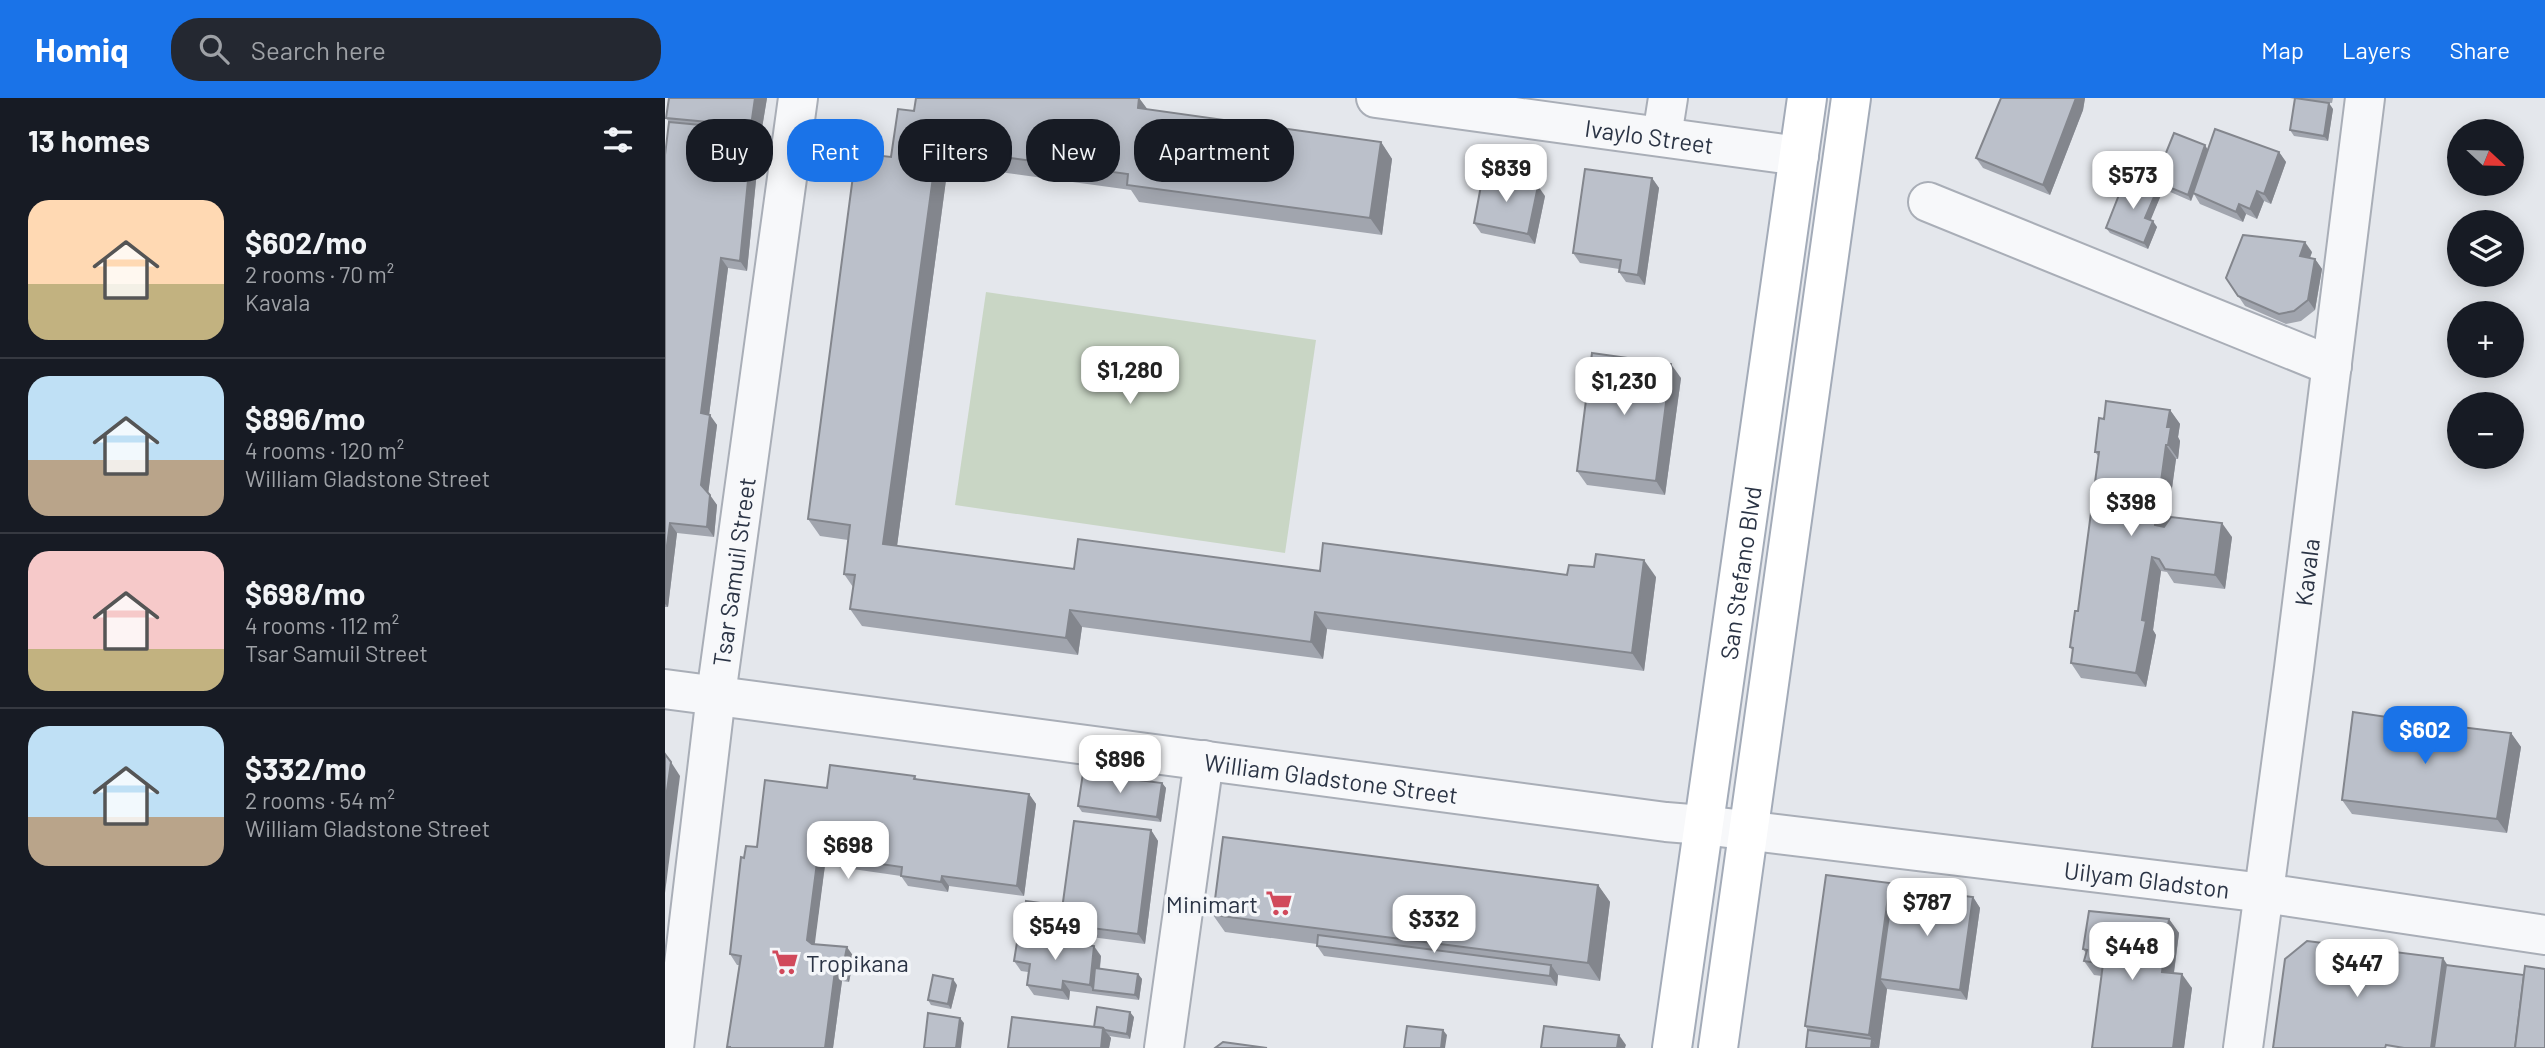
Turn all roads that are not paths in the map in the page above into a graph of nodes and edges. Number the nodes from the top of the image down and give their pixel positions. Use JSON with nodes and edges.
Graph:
{"nodes":[{"id":1,"x":799,"y":98,"type":"edge"},
{"id":2,"x":1376,"y":98,"type":"edge"},
{"id":3,"x":1668,"y":98,"type":"edge"},
{"id":4,"x":1807,"y":98,"type":"edge"},
{"id":5,"x":1851,"y":98,"type":"edge"},
{"id":6,"x":2365,"y":98,"type":"edge"},
{"id":7,"x":1663,"y":136,"type":"junction"},
{"id":8,"x":1799,"y":156,"type":"junction"},
{"id":9,"x":1928,"y":202,"type":"dead end"},
{"id":10,"x":2332,"y":366,"type":"junction"},
{"id":11,"x":665,"y":689,"type":"edge"},
{"id":12,"x":716,"y":695,"type":"junction"},
{"id":13,"x":1204,"y":760,"type":"junction"},
{"id":14,"x":1703,"y":825,"type":"junction"},
{"id":15,"x":1748,"y":831,"type":"junction"},
{"id":16,"x":2264,"y":893,"type":"junction"},
{"id":17,"x":2545,"y":934,"type":"edge"},
{"id":18,"x":674,"y":1048,"type":"edge"},
{"id":19,"x":1164,"y":1048,"type":"edge"},
{"id":20,"x":1672,"y":1048,"type":"edge"},
{"id":21,"x":1718,"y":1048,"type":"edge"},
{"id":22,"x":2243,"y":1048,"type":"edge"}],
"edges":[{"from":1,"to":12,"type":"street","name":"Tsar Samuil Street"},
{"from":2,"to":7,"type":"street","name":"Ivaylo Street"},
{"from":3,"to":7,"type":"street"},
{"from":4,"to":8,"type":"main road","name":"San Stefano Blvd"},
{"from":5,"to":15,"type":"main road","name":"San Stefano Blvd"},
{"from":6,"to":10,"type":"street","name":"Kavala"},
{"from":7,"to":8,"type":"street","name":"Ivaylo Street"},
{"from":8,"to":14,"type":"main road","name":"San Stefano Blvd"},
{"from":9,"to":10,"type":"street"},
{"from":10,"to":16,"type":"street","name":"Kavala"},
{"from":11,"to":12,"type":"street","name":"William Gladstone Street"},
{"from":12,"to":13,"type":"street","name":"William Gladstone Street"},
{"from":12,"to":18,"type":"street","name":"Tsar Samuil Street"},
{"from":13,"to":14,"type":"street","name":"William Gladstone Street"},
{"from":13,"to":19,"type":"street"},
{"from":14,"to":15,"type":"street","name":"William Gladstone Street"},
{"from":14,"to":20,"type":"main road","name":"San Stefano Blvd"},
{"from":15,"to":16,"type":"street","name":"Uilyam Gladston"},
{"from":15,"to":21,"type":"main road","name":"San Stefano Blvd"},
{"from":16,"to":17,"type":"street","name":"Uilyam Gladston"},
{"from":16,"to":22,"type":"street","name":"Kavala"}]}
